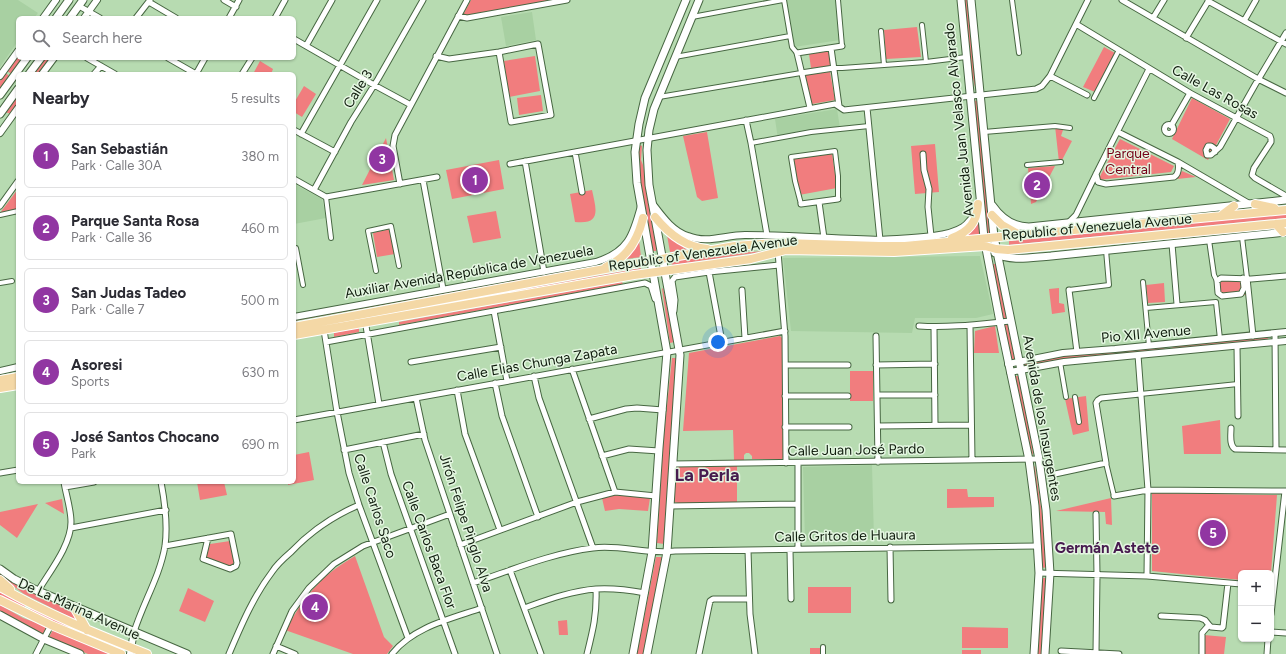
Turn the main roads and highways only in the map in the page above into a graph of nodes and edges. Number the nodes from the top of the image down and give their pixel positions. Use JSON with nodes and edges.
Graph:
{"nodes":[{"id":1,"x":68,"y":0,"type":"edge"},
{"id":2,"x":686,"y":0,"type":"edge"},
{"id":3,"x":699,"y":0,"type":"edge"},
{"id":4,"x":961,"y":0,"type":"edge"},
{"id":5,"x":971,"y":0,"type":"edge"},
{"id":6,"x":81,"y":3,"type":"edge"},
{"id":7,"x":57,"y":16,"type":"edge"},
{"id":8,"x":71,"y":16,"type":"edge"},
{"id":9,"x":26,"y":60,"type":"edge"},
{"id":10,"x":40,"y":60,"type":"edge"},
{"id":11,"x":17,"y":72,"type":"edge"},
{"id":12,"x":30,"y":72,"type":"edge"},
{"id":13,"x":16,"y":73,"type":"edge"},
{"id":14,"x":16,"y":92,"type":"edge"},
{"id":15,"x":0,"y":95,"type":"edge"},
{"id":16,"x":0,"y":114,"type":"edge"},
{"id":17,"x":1286,"y":200,"type":"edge"},
{"id":18,"x":991,"y":203,"type":"junction"},
{"id":19,"x":978,"y":204,"type":"road end"},
{"id":20,"x":1253,"y":204,"type":"junction"},
{"id":21,"x":1234,"y":206,"type":"junction"},
{"id":22,"x":1283,"y":210,"type":"edge"},
{"id":23,"x":992,"y":215,"type":"junction"},
{"id":24,"x":1222,"y":215,"type":"junction"},
{"id":25,"x":655,"y":217,"type":"junction"},
{"id":26,"x":643,"y":218,"type":"junction"},
{"id":27,"x":1286,"y":223,"type":"edge"},
{"id":28,"x":1276,"y":224,"type":"junction"},
{"id":29,"x":1285,"y":232,"type":"edge"},
{"id":30,"x":1021,"y":235,"type":"junction"},
{"id":31,"x":994,"y":237,"type":"junction"},
{"id":32,"x":984,"y":238,"type":"junction"},
{"id":33,"x":942,"y":242,"type":"junction"},
{"id":34,"x":985,"y":246,"type":"junction"},
{"id":35,"x":711,"y":250,"type":"junction"},
{"id":36,"x":997,"y":252,"type":"junction"},
{"id":37,"x":663,"y":258,"type":"junction"},
{"id":38,"x":651,"y":261,"type":"junction"},
{"id":39,"x":665,"y":270,"type":"junction"},
{"id":40,"x":594,"y":271,"type":"junction"},
{"id":41,"x":653,"y":272,"type":"junction"},
{"id":42,"x":365,"y":319,"type":"junction"},
{"id":43,"x":296,"y":327,"type":"edge"},
{"id":44,"x":296,"y":335,"type":"edge"},
{"id":45,"x":16,"y":377,"type":"edge"},
{"id":46,"x":0,"y":380,"type":"edge"},
{"id":47,"x":16,"y":384,"type":"edge"},
{"id":48,"x":0,"y":388,"type":"edge"},
{"id":49,"x":0,"y":569,"type":"edge"},
{"id":50,"x":0,"y":580,"type":"edge"},
{"id":51,"x":0,"y":587,"type":"edge"},
{"id":52,"x":0,"y":600,"type":"edge"},
{"id":53,"x":23,"y":600,"type":"junction"},
{"id":54,"x":74,"y":606,"type":"junction"},
{"id":55,"x":0,"y":615,"type":"edge"},
{"id":56,"x":87,"y":630,"type":"junction"},
{"id":57,"x":131,"y":651,"type":"edge"},
{"id":58,"x":80,"y":654,"type":"edge"},
{"id":59,"x":121,"y":654,"type":"edge"},
{"id":60,"x":147,"y":654,"type":"edge"},
{"id":61,"x":187,"y":654,"type":"edge"},
{"id":62,"x":633,"y":654,"type":"edge"},
{"id":63,"x":647,"y":654,"type":"edge"},
{"id":64,"x":1034,"y":654,"type":"edge"},
{"id":65,"x":1045,"y":654,"type":"edge"}],
"edges":[{"from":1,"to":7,"type":"main road"},
{"from":2,"to":26,"type":"main road"},
{"from":3,"to":25,"type":"main road"},
{"from":4,"to":32,"type":"main road","name":"Avenida Juan Velasco Alvarado"},
{"from":5,"to":18,"type":"main road","name":"Avenida Juan Velasco Alvarado"},
{"from":6,"to":8,"type":"main road"},
{"from":9,"to":11,"type":"main road"},
{"from":10,"to":12,"type":"main road"},
{"from":13,"to":15,"type":"main road"},
{"from":14,"to":16,"type":"main road"},
{"from":17,"to":20,"type":"main road"},
{"from":18,"to":21,"type":"main road"},
{"from":18,"to":23,"type":"main road","name":"Avenida Juan Velasco Alvarado"},
{"from":19,"to":33,"type":"main road"},
{"from":20,"to":21,"type":"main road"},
{"from":20,"to":22,"type":"main road"},
{"from":21,"to":24,"type":"main road"},
{"from":22,"to":24,"type":"main road","name":"Republic of Venezuela Avenue"},
{"from":23,"to":30,"type":"main road"},
{"from":23,"to":31,"type":"main road","name":"Avenida Juan Velasco Alvarado"},
{"from":24,"to":30,"type":"main road","name":"Republic of Venezuela Avenue"},
{"from":25,"to":35,"type":"main road"},
{"from":25,"to":37,"type":"main road"},
{"from":26,"to":38,"type":"main road"},
{"from":26,"to":40,"type":"main road"},
{"from":27,"to":28,"type":"main road","name":"Republic of Venezuela Avenue"},
{"from":28,"to":29,"type":"main road"},
{"from":28,"to":36,"type":"main road","name":"Republic of Venezuela Avenue"},
{"from":29,"to":36,"type":"main road"},
{"from":30,"to":31,"type":"main road","name":"Republic of Venezuela Avenue"},
{"from":31,"to":32,"type":"main road","name":"Republic of Venezuela Avenue"},
{"from":31,"to":36,"type":"main road","name":"Avenida de los Insurgentes"},
{"from":32,"to":33,"type":"main road","name":"Republic of Venezuela Avenue"},
{"from":32,"to":34,"type":"main road","name":"Avenida de los Insurgentes"},
{"from":33,"to":35,"type":"main road","name":"Republic of Venezuela Avenue"},
{"from":34,"to":36,"type":"main road","name":"Republic of Venezuela Avenue"},
{"from":34,"to":39,"type":"main road","name":"Republic of Venezuela Avenue"},
{"from":34,"to":64,"type":"main road","name":"Avenida de los Insurgentes"},
{"from":35,"to":37,"type":"main road","name":"Republic of Venezuela Avenue"},
{"from":36,"to":65,"type":"main road","name":"Avenida de los Insurgentes"},
{"from":37,"to":38,"type":"main road","name":"Republic of Venezuela Avenue"},
{"from":37,"to":39,"type":"main road"},
{"from":38,"to":40,"type":"main road","name":"Republic of Venezuela Avenue"},
{"from":38,"to":41,"type":"main road"},
{"from":39,"to":41,"type":"main road","name":"Republic of Venezuela Avenue"},
{"from":39,"to":63,"type":"main road"},
{"from":40,"to":42,"type":"main road","name":"Republic of Venezuela Avenue"},
{"from":41,"to":42,"type":"main road","name":"Republic of Venezuela Avenue"},
{"from":41,"to":62,"type":"main road"},
{"from":42,"to":43,"type":"main road","name":"Republic of Venezuela Avenue"},
{"from":42,"to":44,"type":"main road","name":"Republic of Venezuela Avenue"},
{"from":45,"to":46,"type":"main road"},
{"from":47,"to":48,"type":"main road"},
{"from":49,"to":54,"type":"main road"},
{"from":50,"to":53,"type":"main road"},
{"from":51,"to":53,"type":"main road","name":"De La Marina Avenue"},
{"from":52,"to":59,"type":"main road","name":"De La Marina Avenue"},
{"from":53,"to":56,"type":"main road","name":"De La Marina Avenue"},
{"from":54,"to":56,"type":"main road"},
{"from":54,"to":61,"type":"main road"},
{"from":55,"to":58,"type":"main road"},
{"from":56,"to":57,"type":"main road","name":"De La Marina Avenue"},
{"from":57,"to":60,"type":"main road","name":"De La Marina Avenue"}]}
